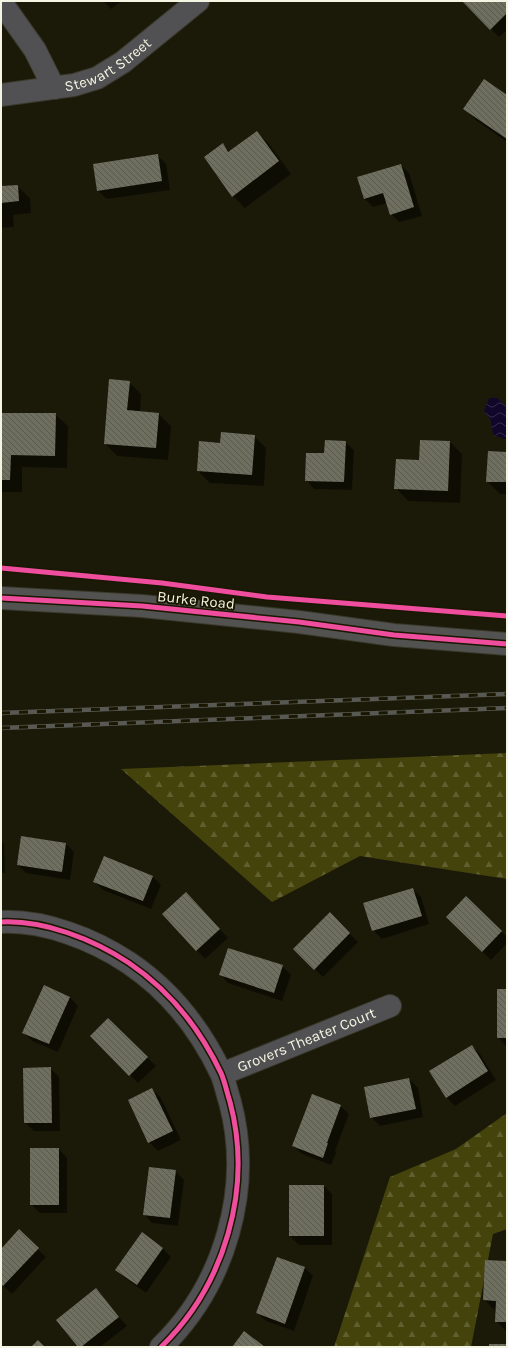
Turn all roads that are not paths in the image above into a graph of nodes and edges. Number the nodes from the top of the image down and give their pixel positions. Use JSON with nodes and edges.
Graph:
{"nodes":[{"id":1,"x":198,"y":1,"type":"edge"},
{"id":2,"x":1,"y":2,"type":"edge"},
{"id":3,"x":54,"y":88,"type":"junction"},
{"id":4,"x":1,"y":95,"type":"edge"},
{"id":5,"x":1,"y":598,"type":"edge"},
{"id":6,"x":507,"y":644,"type":"edge"},
{"id":7,"x":1,"y":922,"type":"edge"},
{"id":8,"x":390,"y":1006,"type":"dead end"},
{"id":9,"x":222,"y":1074,"type":"junction"},
{"id":10,"x":161,"y":1347,"type":"edge"}],
"edges":[{"from":1,"to":3,"type":"street","name":"Stewart Street"},
{"from":2,"to":3,"type":"street"},
{"from":3,"to":4,"type":"street","name":"Stewart Street"},
{"from":5,"to":6,"type":"street","name":"Burke Road"},
{"from":7,"to":9,"type":"street"},
{"from":8,"to":9,"type":"street","name":"Grovers Theater Court"},
{"from":9,"to":10,"type":"street"}]}
